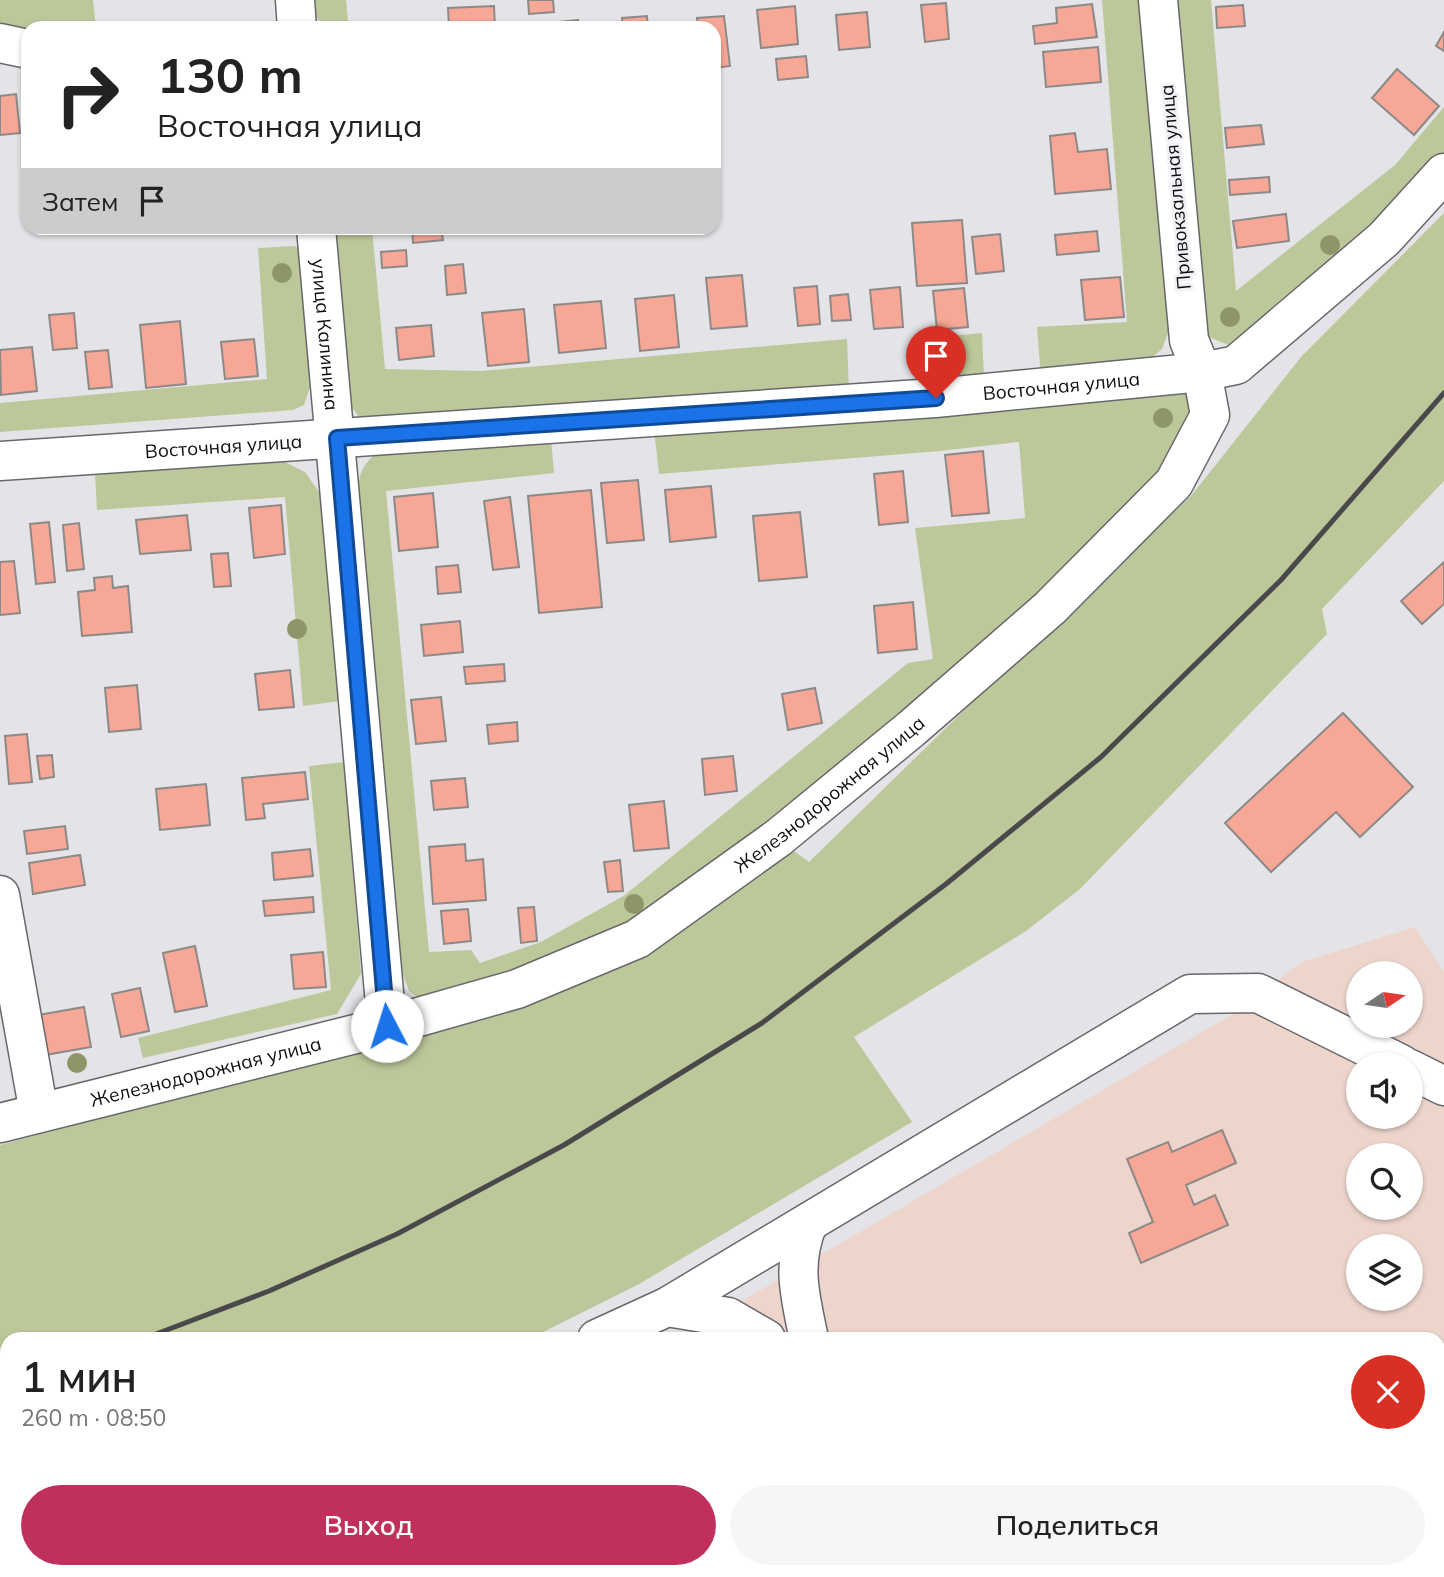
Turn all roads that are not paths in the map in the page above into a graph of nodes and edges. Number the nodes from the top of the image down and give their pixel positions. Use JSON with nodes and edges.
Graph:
{"nodes":[{"id":1,"x":295,"y":0,"type":"edge"},
{"id":2,"x":1158,"y":0,"type":"edge"},
{"id":3,"x":297,"y":21,"type":"edge"},
{"id":4,"x":0,"y":43,"type":"edge"},
{"id":5,"x":21,"y":48,"type":"edge"},
{"id":6,"x":1444,"y":173,"type":"edge"},
{"id":7,"x":317,"y":235,"type":"edge"},
{"id":8,"x":1202,"y":372,"type":"junction"},
{"id":9,"x":337,"y":438,"type":"junction"},
{"id":10,"x":0,"y":461,"type":"edge"},
{"id":11,"x":0,"y":895,"type":"edge"},
{"id":12,"x":387,"y":1026,"type":"junction"},
{"id":13,"x":1377,"y":1052,"type":"edge"},
{"id":14,"x":1423,"y":1076,"type":"edge"},
{"id":15,"x":1444,"y":1086,"type":"edge"},
{"id":16,"x":39,"y":1113,"type":"junction"},
{"id":17,"x":0,"y":1123,"type":"edge"},
{"id":18,"x":808,"y":1223,"type":"junction"},
{"id":19,"x":667,"y":1307,"type":"junction"},
{"id":20,"x":612,"y":1332,"type":"edge"},
{"id":21,"x":754,"y":1332,"type":"edge"},
{"id":22,"x":808,"y":1332,"type":"edge"}],
"edges":[{"from":1,"to":3,"type":"street"},
{"from":2,"to":8,"type":"street","name":"Привокзальная улица"},
{"from":4,"to":5,"type":"street"},
{"from":6,"to":8,"type":"street"},
{"from":7,"to":9,"type":"street","name":"улица Калинина"},
{"from":8,"to":9,"type":"street","name":"Восточная улица"},
{"from":8,"to":12,"type":"street","name":"Железнодорожная улица"},
{"from":9,"to":10,"type":"street","name":"Восточная улица"},
{"from":9,"to":12,"type":"street","name":"улица Калинина"},
{"from":11,"to":16,"type":"street"},
{"from":12,"to":16,"type":"street","name":"Железнодорожная улица"},
{"from":13,"to":18,"type":"street"},
{"from":14,"to":15,"type":"street"},
{"from":16,"to":17,"type":"street","name":"Железнодорожная улица"},
{"from":18,"to":19,"type":"street"},
{"from":18,"to":22,"type":"street"},
{"from":19,"to":20,"type":"street"},
{"from":19,"to":21,"type":"street"}]}
